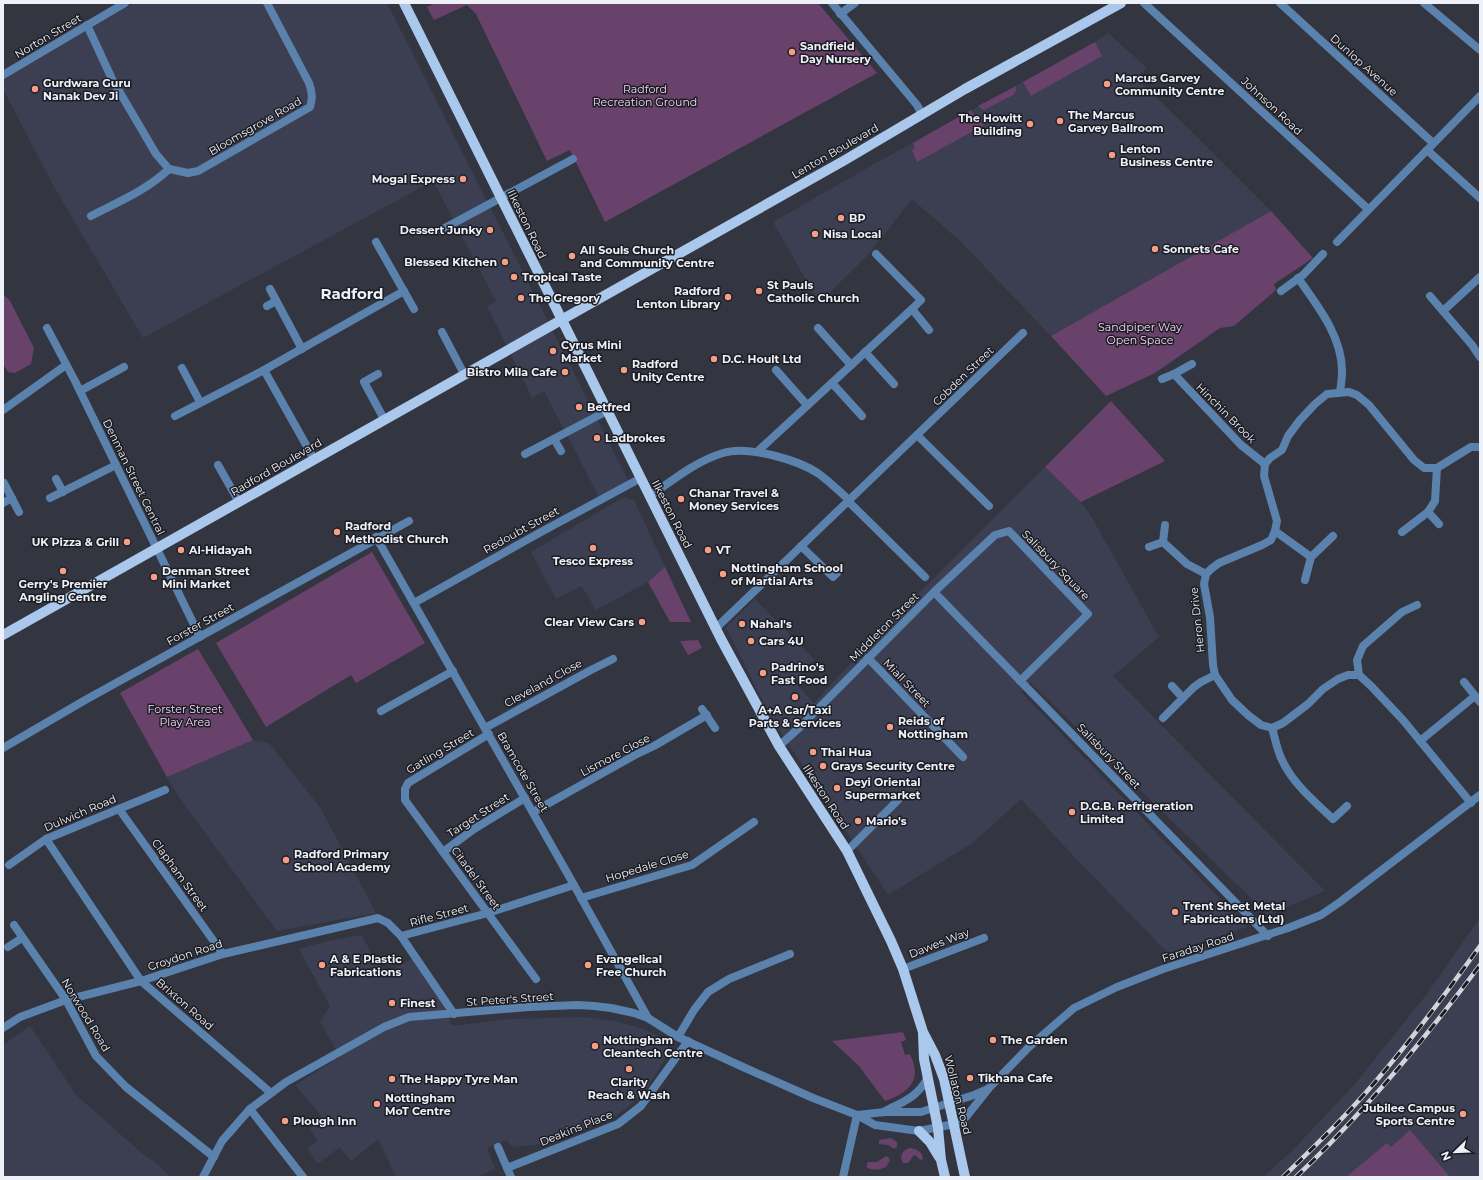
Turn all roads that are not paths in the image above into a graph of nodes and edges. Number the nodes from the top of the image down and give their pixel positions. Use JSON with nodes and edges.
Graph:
{"nodes":[{"id":1,"x":125,"y":3,"type":"edge"},
{"id":2,"x":266,"y":3,"type":"edge"},
{"id":3,"x":404,"y":3,"type":"edge"},
{"id":4,"x":832,"y":3,"type":"edge"},
{"id":5,"x":854,"y":3,"type":"edge"},
{"id":6,"x":1121,"y":3,"type":"edge"},
{"id":7,"x":1144,"y":3,"type":"edge"},
{"id":8,"x":1280,"y":3,"type":"edge"},
{"id":9,"x":1424,"y":3,"type":"edge"},
{"id":10,"x":840,"y":14,"type":"junction"},
{"id":11,"x":88,"y":25,"type":"junction"},
{"id":12,"x":1480,"y":50,"type":"edge"},
{"id":13,"x":3,"y":75,"type":"edge"},
{"id":14,"x":1480,"y":96,"type":"edge"},
{"id":15,"x":922,"y":114,"type":"junction"},
{"id":16,"x":1433,"y":143,"type":"junction"},
{"id":17,"x":1427,"y":150,"type":"junction"},
{"id":18,"x":573,"y":158,"type":"dead end"},
{"id":19,"x":169,"y":169,"type":"junction"},
{"id":20,"x":501,"y":197,"type":"junction"},
{"id":21,"x":1480,"y":198,"type":"edge"},
{"id":22,"x":1368,"y":209,"type":"junction"},
{"id":23,"x":91,"y":216,"type":"dead end"},
{"id":24,"x":441,"y":230,"type":"dead end"},
{"id":25,"x":376,"y":242,"type":"dead end"},
{"id":26,"x":1337,"y":242,"type":"dead end"},
{"id":27,"x":876,"y":254,"type":"dead end"},
{"id":28,"x":1323,"y":254,"type":"dead end"},
{"id":29,"x":1480,"y":277,"type":"edge"},
{"id":30,"x":1298,"y":278,"type":"junction"},
{"id":31,"x":270,"y":290,"type":"dead end"},
{"id":32,"x":404,"y":291,"type":"junction"},
{"id":33,"x":1281,"y":291,"type":"dead end"},
{"id":34,"x":1430,"y":296,"type":"dead end"},
{"id":35,"x":276,"y":301,"type":"junction"},
{"id":36,"x":267,"y":306,"type":"dead end"},
{"id":37,"x":414,"y":309,"type":"dead end"},
{"id":38,"x":912,"y":309,"type":"junction"},
{"id":39,"x":1443,"y":311,"type":"junction"},
{"id":40,"x":561,"y":319,"type":"junction"},
{"id":41,"x":47,"y":328,"type":"dead end"},
{"id":42,"x":818,"y":328,"type":"dead end"},
{"id":43,"x":930,"y":330,"type":"dead end"},
{"id":44,"x":442,"y":332,"type":"dead end"},
{"id":45,"x":1023,"y":333,"type":"dead end"},
{"id":46,"x":302,"y":349,"type":"junction"},
{"id":47,"x":865,"y":352,"type":"junction"},
{"id":48,"x":1480,"y":357,"type":"edge"},
{"id":49,"x":1192,"y":364,"type":"dead end"},
{"id":50,"x":66,"y":365,"type":"junction"},
{"id":51,"x":851,"y":365,"type":"junction"},
{"id":52,"x":124,"y":367,"type":"dead end"},
{"id":53,"x":182,"y":368,"type":"dead end"},
{"id":54,"x":264,"y":370,"type":"junction"},
{"id":55,"x":776,"y":370,"type":"dead end"},
{"id":56,"x":378,"y":374,"type":"dead end"},
{"id":57,"x":464,"y":374,"type":"junction"},
{"id":58,"x":1174,"y":374,"type":"junction"},
{"id":59,"x":1162,"y":378,"type":"dead end"},
{"id":60,"x":832,"y":383,"type":"junction"},
{"id":61,"x":894,"y":384,"type":"dead end"},
{"id":62,"x":80,"y":391,"type":"junction"},
{"id":63,"x":1340,"y":392,"type":"junction"},
{"id":64,"x":200,"y":402,"type":"junction"},
{"id":65,"x":807,"y":405,"type":"junction"},
{"id":66,"x":3,"y":410,"type":"edge"},
{"id":67,"x":607,"y":411,"type":"junction"},
{"id":68,"x":175,"y":416,"type":"dead end"},
{"id":69,"x":862,"y":416,"type":"dead end"},
{"id":70,"x":384,"y":419,"type":"junction"},
{"id":71,"x":918,"y":435,"type":"junction"},
{"id":72,"x":554,"y":439,"type":"junction"},
{"id":73,"x":1480,"y":447,"type":"edge"},
{"id":74,"x":561,"y":451,"type":"dead end"},
{"id":75,"x":757,"y":452,"type":"junction"},
{"id":76,"x":525,"y":454,"type":"dead end"},
{"id":77,"x":314,"y":459,"type":"junction"},
{"id":78,"x":1265,"y":464,"type":"junction"},
{"id":79,"x":116,"y":465,"type":"junction"},
{"id":80,"x":218,"y":465,"type":"dead end"},
{"id":81,"x":1437,"y":468,"type":"junction"},
{"id":82,"x":641,"y":478,"type":"junction"},
{"id":83,"x":56,"y":479,"type":"dead end"},
{"id":84,"x":4,"y":483,"type":"dead end"},
{"id":85,"x":63,"y":492,"type":"junction"},
{"id":86,"x":650,"y":496,"type":"junction"},
{"id":87,"x":12,"y":498,"type":"junction"},
{"id":88,"x":50,"y":498,"type":"dead end"},
{"id":89,"x":848,"y":500,"type":"junction"},
{"id":90,"x":239,"y":502,"type":"junction"},
{"id":91,"x":3,"y":503,"type":"edge"},
{"id":92,"x":989,"y":506,"type":"dead end"},
{"id":93,"x":19,"y":512,"type":"dead end"},
{"id":94,"x":1428,"y":512,"type":"junction"},
{"id":95,"x":409,"y":520,"type":"dead end"},
{"id":96,"x":1165,"y":524,"type":"dead end"},
{"id":97,"x":1439,"y":524,"type":"dead end"},
{"id":98,"x":1009,"y":531,"type":"joint"},
{"id":99,"x":1275,"y":532,"type":"junction"},
{"id":100,"x":1402,"y":532,"type":"dead end"},
{"id":101,"x":1333,"y":536,"type":"dead end"},
{"id":102,"x":376,"y":537,"type":"junction"},
{"id":103,"x":1163,"y":542,"type":"junction"},
{"id":104,"x":801,"y":546,"type":"junction"},
{"id":105,"x":1149,"y":547,"type":"dead end"},
{"id":106,"x":157,"y":548,"type":"junction"},
{"id":107,"x":1311,"y":557,"type":"junction"},
{"id":108,"x":1206,"y":574,"type":"junction"},
{"id":109,"x":835,"y":575,"type":"dead end"},
{"id":110,"x":925,"y":577,"type":"dead end"},
{"id":111,"x":1306,"y":580,"type":"dead end"},
{"id":112,"x":934,"y":592,"type":"junction"},
{"id":113,"x":414,"y":603,"type":"junction"},
{"id":114,"x":1417,"y":605,"type":"dead end"},
{"id":115,"x":716,"y":628,"type":"junction"},
{"id":116,"x":3,"y":635,"type":"edge"},
{"id":117,"x":200,"y":637,"type":"junction"},
{"id":118,"x":868,"y":658,"type":"junction"},
{"id":119,"x":613,"y":659,"type":"dead end"},
{"id":120,"x":453,"y":671,"type":"junction"},
{"id":121,"x":1215,"y":675,"type":"junction"},
{"id":122,"x":1359,"y":675,"type":"junction"},
{"id":123,"x":1020,"y":681,"type":"junction"},
{"id":124,"x":1464,"y":682,"type":"dead end"},
{"id":125,"x":1172,"y":686,"type":"dead end"},
{"id":126,"x":1183,"y":698,"type":"junction"},
{"id":127,"x":1477,"y":699,"type":"edge"},
{"id":128,"x":381,"y":711,"type":"dead end"},
{"id":129,"x":1163,"y":718,"type":"dead end"},
{"id":130,"x":715,"y":728,"type":"dead end"},
{"id":131,"x":1272,"y":728,"type":"junction"},
{"id":132,"x":487,"y":731,"type":"junction"},
{"id":133,"x":1420,"y":741,"type":"junction"},
{"id":134,"x":779,"y":746,"type":"junction"},
{"id":135,"x":3,"y":748,"type":"edge"},
{"id":136,"x":963,"y":757,"type":"dead end"},
{"id":137,"x":405,"y":789,"type":"joint"},
{"id":138,"x":165,"y":790,"type":"dead end"},
{"id":139,"x":1480,"y":795,"type":"edge"},
{"id":140,"x":525,"y":798,"type":"junction"},
{"id":141,"x":898,"y":800,"type":"dead end"},
{"id":142,"x":1471,"y":802,"type":"junction"},
{"id":143,"x":1347,"y":806,"type":"dead end"},
{"id":144,"x":119,"y":809,"type":"junction"},
{"id":145,"x":533,"y":812,"type":"junction"},
{"id":146,"x":754,"y":822,"type":"dead end"},
{"id":147,"x":46,"y":839,"type":"junction"},
{"id":148,"x":847,"y":851,"type":"junction"},
{"id":149,"x":443,"y":852,"type":"junction"},
{"id":150,"x":9,"y":865,"type":"dead end"},
{"id":151,"x":574,"y":885,"type":"junction"},
{"id":152,"x":582,"y":898,"type":"junction"},
{"id":153,"x":488,"y":912,"type":"junction"},
{"id":154,"x":14,"y":925,"type":"dead end"},
{"id":155,"x":401,"y":936,"type":"junction"},
{"id":156,"x":1268,"y":936,"type":"junction"},
{"id":157,"x":22,"y":938,"type":"junction"},
{"id":158,"x":984,"y":938,"type":"dead end"},
{"id":159,"x":8,"y":948,"type":"dead end"},
{"id":160,"x":223,"y":954,"type":"junction"},
{"id":161,"x":790,"y":954,"type":"dead end"},
{"id":162,"x":903,"y":969,"type":"junction"},
{"id":163,"x":536,"y":979,"type":"dead end"},
{"id":164,"x":141,"y":981,"type":"junction"},
{"id":165,"x":66,"y":1000,"type":"junction"},
{"id":166,"x":454,"y":1014,"type":"junction"},
{"id":167,"x":648,"y":1018,"type":"junction"},
{"id":168,"x":3,"y":1028,"type":"edge"},
{"id":169,"x":923,"y":1032,"type":"junction"},
{"id":170,"x":678,"y":1036,"type":"junction"},
{"id":171,"x":688,"y":1041,"type":"junction"},
{"id":172,"x":928,"y":1077,"type":"junction"},
{"id":173,"x":989,"y":1088,"type":"junction"},
{"id":174,"x":271,"y":1093,"type":"junction"},
{"id":175,"x":950,"y":1103,"type":"junction"},
{"id":176,"x":934,"y":1108,"type":"junction"},
{"id":177,"x":250,"y":1109,"type":"junction"},
{"id":178,"x":885,"y":1112,"type":"junction"},
{"id":179,"x":857,"y":1115,"type":"junction"},
{"id":180,"x":954,"y":1124,"type":"junction"},
{"id":181,"x":938,"y":1128,"type":"junction"},
{"id":182,"x":919,"y":1131,"type":"junction"},
{"id":183,"x":498,"y":1147,"type":"dead end"},
{"id":184,"x":214,"y":1157,"type":"junction"},
{"id":185,"x":941,"y":1160,"type":"junction"},
{"id":186,"x":507,"y":1168,"type":"junction"},
{"id":187,"x":203,"y":1177,"type":"edge"},
{"id":188,"x":303,"y":1177,"type":"edge"},
{"id":189,"x":511,"y":1177,"type":"edge"},
{"id":190,"x":843,"y":1177,"type":"edge"},
{"id":191,"x":945,"y":1177,"type":"edge"},
{"id":192,"x":965,"y":1177,"type":"edge"}],
"edges":[{"from":1,"to":11,"type":"street","name":"Norton Street"},
{"from":2,"to":19,"type":"street","name":"Bloomsgrove Road"},
{"from":3,"to":20,"type":"main road","name":"Ilkeston Road"},
{"from":4,"to":10,"type":"street"},
{"from":5,"to":10,"type":"street"},
{"from":6,"to":15,"type":"main road","name":"Lenton Boulevard"},
{"from":7,"to":22,"type":"street","name":"Johnson Road"},
{"from":8,"to":16,"type":"street","name":"Dunlop Avenue"},
{"from":9,"to":12,"type":"street"},
{"from":10,"to":15,"type":"street"},
{"from":11,"to":13,"type":"street","name":"Norton Street"},
{"from":11,"to":19,"type":"street"},
{"from":14,"to":16,"type":"street"},
{"from":15,"to":40,"type":"main road","name":"Lenton Boulevard"},
{"from":16,"to":17,"type":"street"},
{"from":17,"to":21,"type":"street"},
{"from":17,"to":22,"type":"street"},
{"from":18,"to":20,"type":"street"},
{"from":19,"to":23,"type":"street"},
{"from":20,"to":24,"type":"street"},
{"from":20,"to":40,"type":"main road","name":"Ilkeston Road"},
{"from":22,"to":26,"type":"street"},
{"from":25,"to":32,"type":"street"},
{"from":27,"to":38,"type":"street"},
{"from":28,"to":30,"type":"street"},
{"from":29,"to":39,"type":"street"},
{"from":30,"to":33,"type":"street"},
{"from":30,"to":63,"type":"street"},
{"from":31,"to":35,"type":"street"},
{"from":32,"to":37,"type":"street"},
{"from":32,"to":46,"type":"street"},
{"from":34,"to":39,"type":"street"},
{"from":35,"to":36,"type":"street"},
{"from":35,"to":46,"type":"street"},
{"from":38,"to":43,"type":"street"},
{"from":38,"to":47,"type":"street"},
{"from":39,"to":48,"type":"street"},
{"from":40,"to":57,"type":"main road","name":"Radford Boulevard"},
{"from":40,"to":67,"type":"main road","name":"Ilkeston Road"},
{"from":41,"to":50,"type":"street","name":"Denman Street Central"},
{"from":42,"to":51,"type":"street"},
{"from":44,"to":57,"type":"street"},
{"from":45,"to":71,"type":"street","name":"Cobden Street"},
{"from":46,"to":54,"type":"street"},
{"from":47,"to":51,"type":"street"},
{"from":47,"to":61,"type":"street"},
{"from":49,"to":58,"type":"street"},
{"from":50,"to":62,"type":"street","name":"Denman Street Central"},
{"from":50,"to":66,"type":"street"},
{"from":51,"to":60,"type":"street"},
{"from":52,"to":62,"type":"street"},
{"from":53,"to":64,"type":"street"},
{"from":54,"to":64,"type":"street"},
{"from":54,"to":77,"type":"street"},
{"from":55,"to":65,"type":"street"},
{"from":56,"to":70,"type":"street"},
{"from":57,"to":70,"type":"main road","name":"Radford Boulevard"},
{"from":58,"to":59,"type":"street"},
{"from":58,"to":78,"type":"street","name":"Hinchin Brook"},
{"from":60,"to":65,"type":"street"},
{"from":60,"to":69,"type":"street"},
{"from":62,"to":79,"type":"street","name":"Denman Street Central"},
{"from":63,"to":78,"type":"street"},
{"from":63,"to":81,"type":"street"},
{"from":64,"to":68,"type":"street"},
{"from":65,"to":75,"type":"street"},
{"from":67,"to":72,"type":"street"},
{"from":67,"to":82,"type":"main road","name":"Ilkeston Road"},
{"from":70,"to":77,"type":"main road","name":"Radford Boulevard"},
{"from":71,"to":89,"type":"street","name":"Cobden Street"},
{"from":71,"to":92,"type":"street"},
{"from":72,"to":74,"type":"street"},
{"from":72,"to":76,"type":"street"},
{"from":73,"to":81,"type":"street"},
{"from":75,"to":86,"type":"street"},
{"from":75,"to":89,"type":"street"},
{"from":77,"to":90,"type":"main road","name":"Radford Boulevard"},
{"from":78,"to":99,"type":"street"},
{"from":79,"to":85,"type":"street"},
{"from":79,"to":106,"type":"street","name":"Denman Street Central"},
{"from":80,"to":90,"type":"street"},
{"from":81,"to":94,"type":"street"},
{"from":82,"to":86,"type":"main road","name":"Ilkeston Road"},
{"from":82,"to":113,"type":"street","name":"Redoubt Street"},
{"from":83,"to":85,"type":"street"},
{"from":84,"to":87,"type":"street"},
{"from":85,"to":88,"type":"street"},
{"from":86,"to":115,"type":"main road","name":"Ilkeston Road"},
{"from":87,"to":91,"type":"street"},
{"from":87,"to":93,"type":"street"},
{"from":89,"to":104,"type":"street","name":"Cobden Street"},
{"from":89,"to":110,"type":"street"},
{"from":90,"to":106,"type":"main road","name":"Radford Boulevard"},
{"from":94,"to":97,"type":"street"},
{"from":94,"to":100,"type":"street"},
{"from":95,"to":102,"type":"street","name":"Forster Street"},
{"from":96,"to":103,"type":"street"},
{"from":98,"to":112,"type":"street","name":"Middleton Street"},
{"from":98,"to":123,"type":"street","name":"Salisbury Square"},
{"from":99,"to":107,"type":"street"},
{"from":99,"to":108,"type":"street","name":"Heron Drive"},
{"from":101,"to":107,"type":"street"},
{"from":102,"to":113,"type":"street","name":"Bramcote Street"},
{"from":102,"to":117,"type":"street","name":"Forster Street"},
{"from":103,"to":105,"type":"street"},
{"from":103,"to":108,"type":"street"},
{"from":104,"to":109,"type":"street"},
{"from":104,"to":115,"type":"street","name":"Cobden Street"},
{"from":106,"to":116,"type":"main road","name":"Radford Boulevard"},
{"from":106,"to":117,"type":"street","name":"Denman Street Central"},
{"from":107,"to":111,"type":"street"},
{"from":108,"to":121,"type":"street","name":"Heron Drive"},
{"from":112,"to":118,"type":"street","name":"Middleton Street"},
{"from":112,"to":123,"type":"street","name":"Salisbury Street"},
{"from":113,"to":120,"type":"street","name":"Bramcote Street"},
{"from":114,"to":122,"type":"street"},
{"from":115,"to":134,"type":"main road","name":"Ilkeston Road"},
{"from":117,"to":135,"type":"street","name":"Forster Street"},
{"from":118,"to":134,"type":"street","name":"Middleton Street"},
{"from":118,"to":136,"type":"street","name":"Miall Street"},
{"from":119,"to":132,"type":"street","name":"Cleveland Close"},
{"from":120,"to":128,"type":"street"},
{"from":120,"to":132,"type":"street","name":"Bramcote Street"},
{"from":121,"to":126,"type":"street"},
{"from":121,"to":131,"type":"street","name":"Heron Drive"},
{"from":122,"to":131,"type":"street"},
{"from":122,"to":133,"type":"street"},
{"from":123,"to":156,"type":"street","name":"Salisbury Street"},
{"from":124,"to":127,"type":"street"},
{"from":125,"to":126,"type":"street"},
{"from":126,"to":129,"type":"street"},
{"from":127,"to":133,"type":"street"},
{"from":130,"to":145,"type":"street","name":"Lismore Close"},
{"from":131,"to":143,"type":"street"},
{"from":132,"to":137,"type":"street","name":"Gatling Street"},
{"from":132,"to":140,"type":"street","name":"Bramcote Street"},
{"from":133,"to":142,"type":"street"},
{"from":134,"to":148,"type":"main road","name":"Ilkeston Road"},
{"from":137,"to":149,"type":"street","name":"Citadel Street"},
{"from":138,"to":144,"type":"street","name":"Dulwich Road"},
{"from":139,"to":142,"type":"street","name":"Faraday Road"},
{"from":140,"to":145,"type":"street","name":"Bramcote Street"},
{"from":140,"to":149,"type":"street","name":"Target Street"},
{"from":141,"to":148,"type":"street"},
{"from":142,"to":156,"type":"street","name":"Faraday Road"},
{"from":144,"to":147,"type":"street","name":"Dulwich Road"},
{"from":144,"to":160,"type":"street","name":"Clapham Street"},
{"from":145,"to":151,"type":"street","name":"Bramcote Street"},
{"from":146,"to":152,"type":"street","name":"Hopedale Close"},
{"from":147,"to":150,"type":"street","name":"Dulwich Road"},
{"from":147,"to":164,"type":"street","name":"Brixton Road"},
{"from":148,"to":162,"type":"main road","name":"Ilkeston Road"},
{"from":149,"to":153,"type":"street","name":"Citadel Street"},
{"from":151,"to":152,"type":"street","name":"Bramcote Street"},
{"from":151,"to":153,"type":"street","name":"Rifle Street"},
{"from":152,"to":167,"type":"street","name":"Bramcote Street"},
{"from":153,"to":155,"type":"street","name":"Rifle Street"},
{"from":153,"to":163,"type":"street","name":"Citadel Street"},
{"from":154,"to":157,"type":"street","name":"Norwood Road"},
{"from":155,"to":160,"type":"street","name":"Croydon Road"},
{"from":155,"to":166,"type":"street"},
{"from":156,"to":173,"type":"street","name":"Faraday Road"},
{"from":157,"to":159,"type":"street"},
{"from":157,"to":165,"type":"street","name":"Norwood Road"},
{"from":158,"to":162,"type":"street","name":"Dawes Way"},
{"from":160,"to":164,"type":"street","name":"Croydon Road"},
{"from":161,"to":170,"type":"street"},
{"from":162,"to":169,"type":"main road","name":"Ilkeston Road"},
{"from":164,"to":165,"type":"street","name":"Croydon Road"},
{"from":164,"to":174,"type":"street","name":"Brixton Road"},
{"from":165,"to":168,"type":"street","name":"Croydon Road"},
{"from":165,"to":184,"type":"street","name":"Norwood Road"},
{"from":166,"to":167,"type":"street","name":"St Peter's Street"},
{"from":166,"to":174,"type":"street","name":"St Peter's Street"},
{"from":167,"to":170,"type":"street","name":"St Peter's Street"},
{"from":169,"to":172,"type":"main road"},
{"from":169,"to":175,"type":"main road","name":"Wollaton Road"},
{"from":170,"to":171,"type":"street","name":"St Peter's Street"},
{"from":171,"to":179,"type":"street","name":"St Peter's Street"},
{"from":171,"to":186,"type":"street","name":"Deakins Place"},
{"from":172,"to":176,"type":"main road"},
{"from":172,"to":178,"type":"street","name":"St Peter's Street"},
{"from":173,"to":175,"type":"street","name":"Faraday Road"},
{"from":173,"to":180,"type":"street","name":"Faraday Road"},
{"from":174,"to":177,"type":"street","name":"St Peter's Street"},
{"from":175,"to":176,"type":"street","name":"Faraday Road"},
{"from":175,"to":180,"type":"main road","name":"Wollaton Road"},
{"from":176,"to":178,"type":"street","name":"St Peter's Street"},
{"from":176,"to":181,"type":"main road"},
{"from":177,"to":184,"type":"street","name":"St Peter's Street"},
{"from":177,"to":188,"type":"street"},
{"from":178,"to":179,"type":"street","name":"St Peter's Street"},
{"from":179,"to":182,"type":"street","name":"St Peter's Street"},
{"from":179,"to":190,"type":"street"},
{"from":180,"to":181,"type":"street","name":"Faraday Road"},
{"from":180,"to":192,"type":"main road","name":"Wollaton Road"},
{"from":181,"to":182,"type":"street","name":"St Peter's Street"},
{"from":181,"to":185,"type":"main road"},
{"from":182,"to":185,"type":"main road"},
{"from":183,"to":186,"type":"street"},
{"from":184,"to":187,"type":"street","name":"St Peter's Street"},
{"from":185,"to":191,"type":"main road"},
{"from":186,"to":189,"type":"street"}]}
